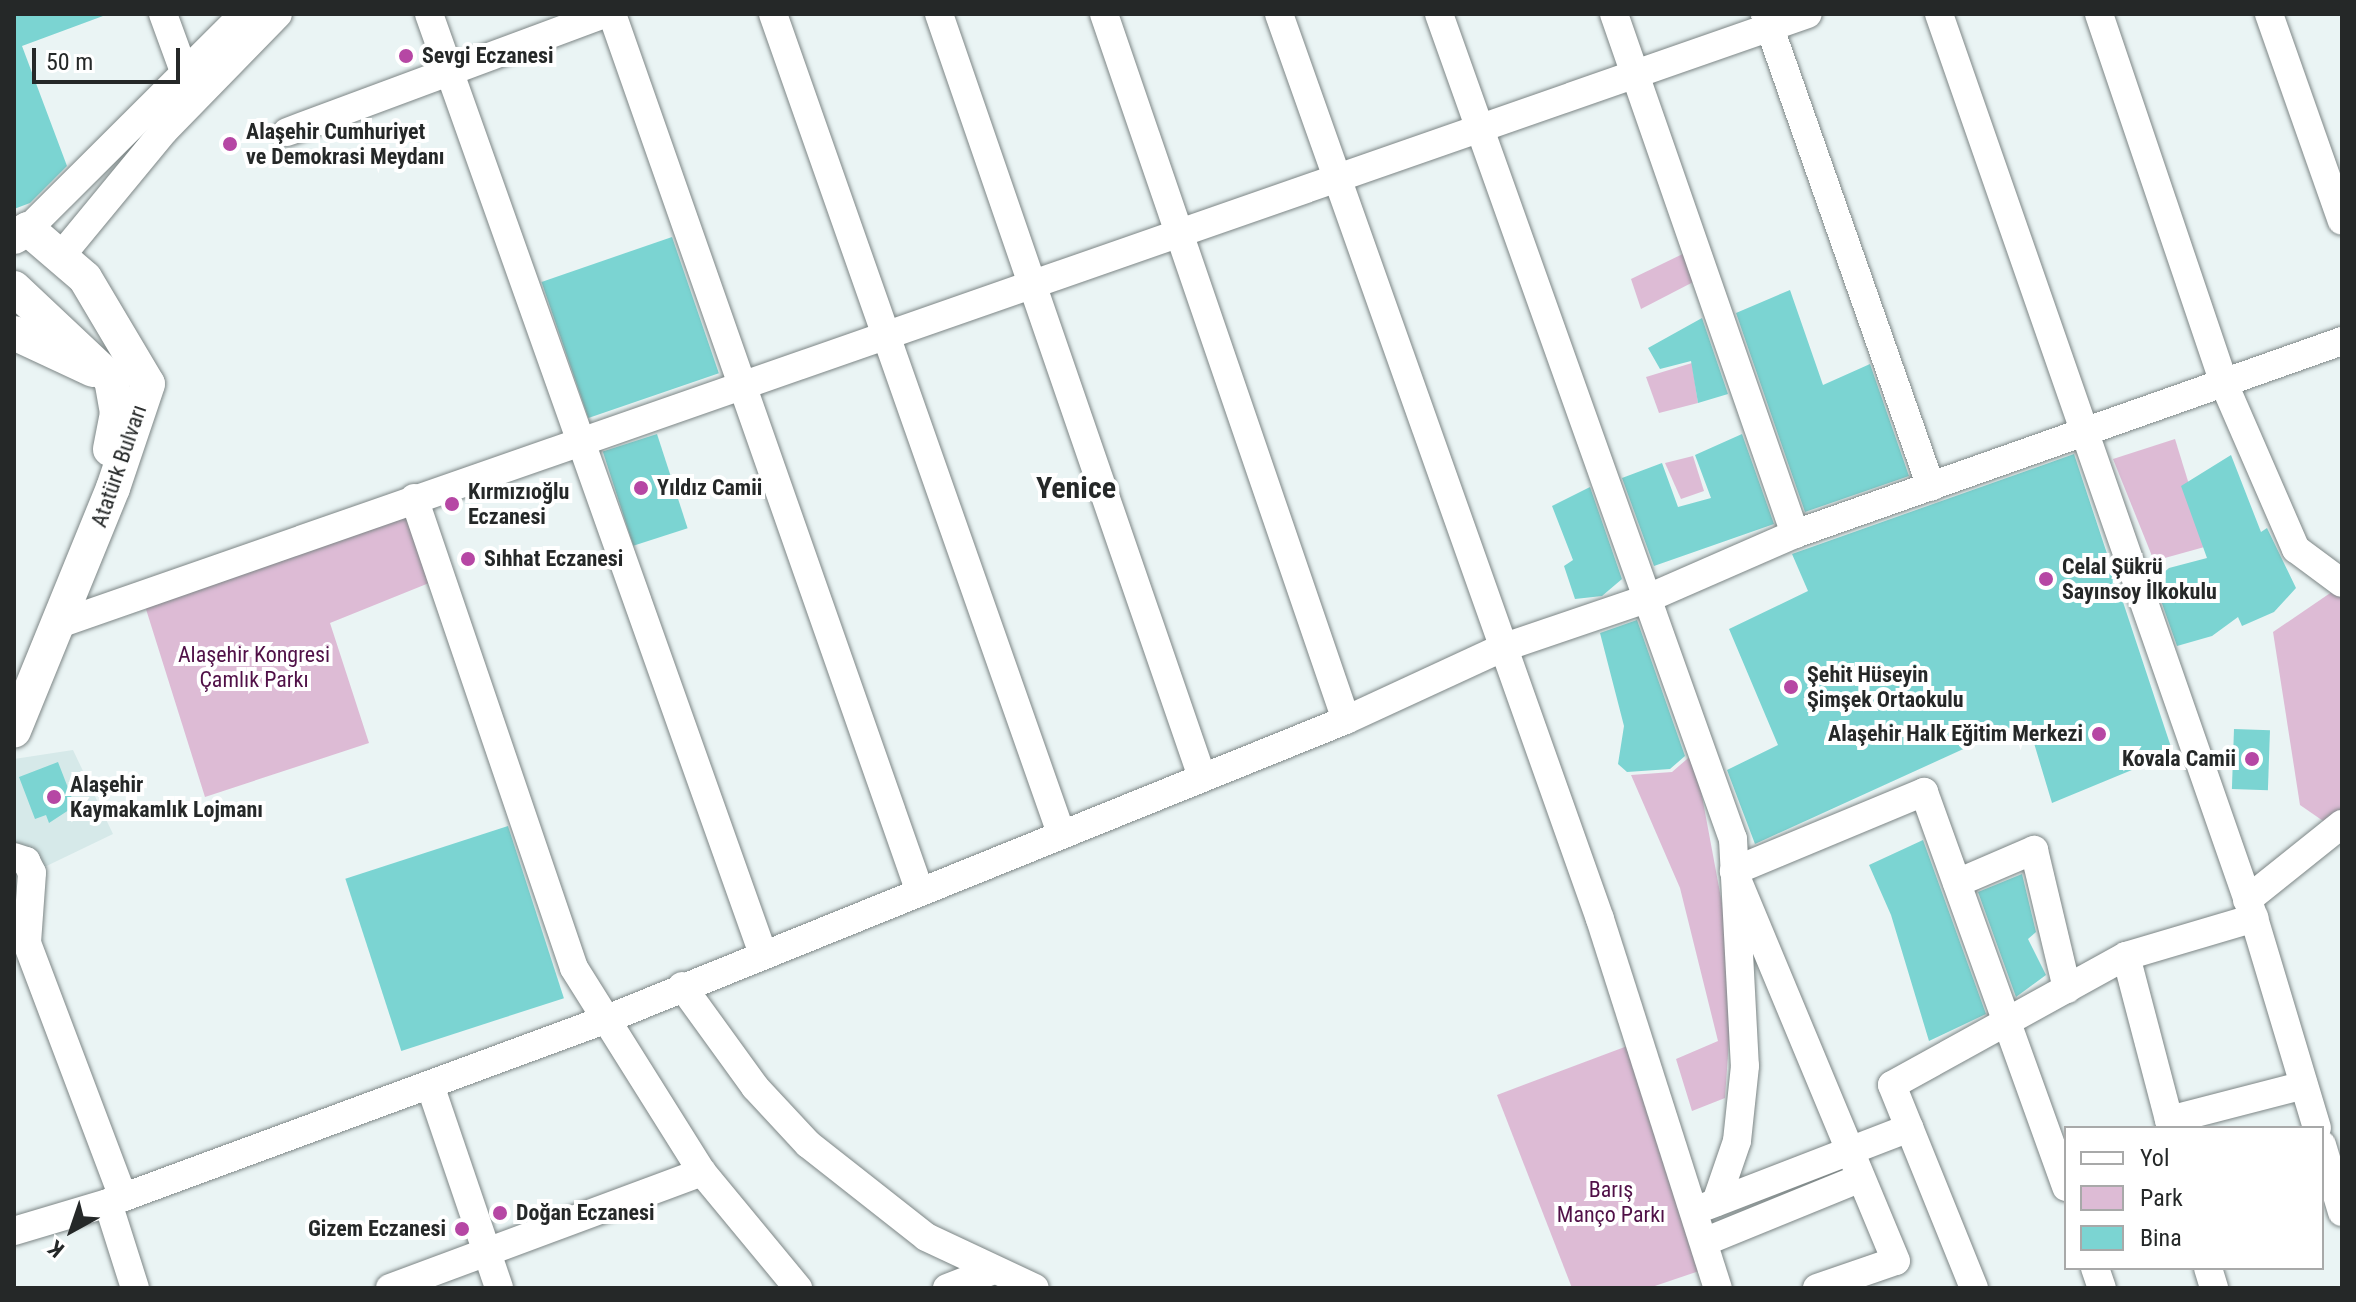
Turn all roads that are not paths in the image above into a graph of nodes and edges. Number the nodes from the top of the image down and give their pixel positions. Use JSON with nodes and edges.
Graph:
{"nodes":[{"id":1,"x":163,"y":14,"type":"edge"},
{"id":2,"x":244,"y":14,"type":"edge"},
{"id":3,"x":278,"y":14,"type":"edge"},
{"id":4,"x":429,"y":14,"type":"edge"},
{"id":5,"x":604,"y":14,"type":"edge"},
{"id":6,"x":612,"y":14,"type":"edge"},
{"id":7,"x":773,"y":14,"type":"edge"},
{"id":8,"x":939,"y":14,"type":"edge"},
{"id":9,"x":1104,"y":14,"type":"edge"},
{"id":10,"x":1279,"y":14,"type":"edge"},
{"id":11,"x":1439,"y":14,"type":"edge"},
{"id":12,"x":1614,"y":14,"type":"edge"},
{"id":13,"x":1808,"y":14,"type":"edge"},
{"id":14,"x":1939,"y":14,"type":"edge"},
{"id":15,"x":2099,"y":14,"type":"edge"},
{"id":16,"x":2269,"y":14,"type":"edge"},
{"id":17,"x":1767,"y":21,"type":"edge"},
{"id":18,"x":448,"y":71,"type":"junction"},
{"id":19,"x":185,"y":74,"type":"junction"},
{"id":20,"x":1636,"y":76,"type":"junction"},
{"id":21,"x":287,"y":132,"type":"dead end"},
{"id":22,"x":1480,"y":132,"type":"junction"},
{"id":23,"x":1338,"y":181,"type":"junction"},
{"id":24,"x":2342,"y":221,"type":"edge"},
{"id":25,"x":21,"y":233,"type":"edge"},
{"id":26,"x":1180,"y":235,"type":"junction"},
{"id":27,"x":60,"y":257,"type":"junction"},
{"id":28,"x":14,"y":286,"type":"edge"},
{"id":29,"x":1031,"y":286,"type":"junction"},
{"id":30,"x":14,"y":333,"type":"edge"},
{"id":31,"x":886,"y":336,"type":"junction"},
{"id":32,"x":2342,"y":341,"type":"edge"},
{"id":33,"x":111,"y":379,"type":"junction"},
{"id":34,"x":742,"y":385,"type":"junction"},
{"id":35,"x":2225,"y":386,"type":"junction"},
{"id":36,"x":2083,"y":433,"type":"junction"},
{"id":37,"x":580,"y":441,"type":"junction"},
{"id":38,"x":1931,"y":487,"type":"junction"},
{"id":39,"x":414,"y":498,"type":"junction"},
{"id":40,"x":1795,"y":534,"type":"junction"},
{"id":41,"x":2342,"y":583,"type":"edge"},
{"id":42,"x":1646,"y":599,"type":"junction"},
{"id":43,"x":59,"y":624,"type":"junction"},
{"id":44,"x":1502,"y":648,"type":"junction"},
{"id":45,"x":14,"y":670,"type":"edge"},
{"id":46,"x":1346,"y":720,"type":"junction"},
{"id":47,"x":14,"y":731,"type":"edge"},
{"id":48,"x":1202,"y":777,"type":"junction"},
{"id":49,"x":2342,"y":824,"type":"edge"},
{"id":50,"x":1061,"y":833,"type":"junction"},
{"id":51,"x":14,"y":857,"type":"edge"},
{"id":52,"x":1734,"y":871,"type":"junction"},
{"id":53,"x":1957,"y":883,"type":"junction"},
{"id":54,"x":919,"y":889,"type":"junction"},
{"id":55,"x":2251,"y":909,"type":"junction"},
{"id":56,"x":762,"y":951,"type":"junction"},
{"id":57,"x":2126,"y":956,"type":"junction"},
{"id":58,"x":682,"y":986,"type":"junction"},
{"id":59,"x":2067,"y":989,"type":"junction"},
{"id":60,"x":607,"y":1019,"type":"junction"},
{"id":61,"x":2007,"y":1022,"type":"junction"},
{"id":62,"x":430,"y":1085,"type":"junction"},
{"id":63,"x":2304,"y":1085,"type":"junction"},
{"id":64,"x":2170,"y":1124,"type":"edge"},
{"id":65,"x":2316,"y":1126,"type":"edge"},
{"id":66,"x":1909,"y":1128,"type":"junction"},
{"id":67,"x":1851,"y":1149,"type":"junction"},
{"id":68,"x":2324,"y":1152,"type":"edge"},
{"id":69,"x":702,"y":1172,"type":"junction"},
{"id":70,"x":1858,"y":1179,"type":"junction"},
{"id":71,"x":2064,"y":1181,"type":"edge"},
{"id":72,"x":116,"y":1200,"type":"junction"},
{"id":73,"x":1705,"y":1207,"type":"junction"},
{"id":74,"x":2342,"y":1212,"type":"edge"},
{"id":75,"x":14,"y":1231,"type":"edge"},
{"id":76,"x":1704,"y":1242,"type":"junction"},
{"id":77,"x":487,"y":1253,"type":"junction"},
{"id":78,"x":991,"y":1271,"type":"junction"},
{"id":79,"x":1025,"y":1286,"type":"edge"},
{"id":80,"x":1714,"y":1287,"type":"edge"},
{"id":81,"x":135,"y":1288,"type":"edge"},
{"id":82,"x":390,"y":1288,"type":"edge"},
{"id":83,"x":499,"y":1288,"type":"edge"},
{"id":84,"x":798,"y":1288,"type":"edge"},
{"id":85,"x":947,"y":1288,"type":"edge"},
{"id":86,"x":1817,"y":1288,"type":"edge"},
{"id":87,"x":1974,"y":1288,"type":"edge"}],
"edges":[{"from":1,"to":19,"type":"street"},
{"from":2,"to":19,"type":"street"},
{"from":3,"to":27,"type":"street"},
{"from":4,"to":18,"type":"street"},
{"from":5,"to":18,"type":"street"},
{"from":6,"to":34,"type":"street"},
{"from":7,"to":31,"type":"street"},
{"from":8,"to":29,"type":"street"},
{"from":9,"to":26,"type":"street"},
{"from":10,"to":23,"type":"street"},
{"from":11,"to":22,"type":"street"},
{"from":12,"to":20,"type":"street"},
{"from":13,"to":17,"type":"street"},
{"from":14,"to":36,"type":"street"},
{"from":15,"to":35,"type":"street"},
{"from":16,"to":24,"type":"street"},
{"from":17,"to":20,"type":"street"},
{"from":17,"to":38,"type":"street"},
{"from":18,"to":21,"type":"street"},
{"from":18,"to":37,"type":"street"},
{"from":19,"to":25,"type":"street"},
{"from":20,"to":22,"type":"street"},
{"from":20,"to":40,"type":"street"},
{"from":22,"to":23,"type":"street"},
{"from":22,"to":42,"type":"street"},
{"from":23,"to":26,"type":"street"},
{"from":23,"to":44,"type":"street"},
{"from":25,"to":27,"type":"main road","name":"Atatürk Bulvarı"},
{"from":26,"to":29,"type":"street"},
{"from":26,"to":46,"type":"street"},
{"from":27,"to":28,"type":"main road"},
{"from":27,"to":43,"type":"main road","name":"Atatürk Bulvarı"},
{"from":28,"to":33,"type":"main road","name":"Atatürk Bulvarı"},
{"from":29,"to":31,"type":"street"},
{"from":29,"to":48,"type":"street"},
{"from":30,"to":33,"type":"main road","name":"Atatürk Bulvarı"},
{"from":31,"to":34,"type":"street"},
{"from":31,"to":50,"type":"street"},
{"from":32,"to":35,"type":"street"},
{"from":33,"to":45,"type":"main road","name":"Atatürk Bulvarı"},
{"from":34,"to":37,"type":"street"},
{"from":34,"to":54,"type":"street"},
{"from":35,"to":36,"type":"street"},
{"from":35,"to":41,"type":"street"},
{"from":36,"to":38,"type":"street"},
{"from":36,"to":55,"type":"street"},
{"from":37,"to":39,"type":"street"},
{"from":37,"to":56,"type":"street"},
{"from":38,"to":40,"type":"street"},
{"from":39,"to":43,"type":"street"},
{"from":39,"to":60,"type":"street"},
{"from":40,"to":42,"type":"street"},
{"from":42,"to":44,"type":"street"},
{"from":42,"to":52,"type":"street"},
{"from":43,"to":47,"type":"main road","name":"Atatürk Bulvarı"},
{"from":44,"to":46,"type":"street"},
{"from":44,"to":73,"type":"street"},
{"from":46,"to":48,"type":"street"},
{"from":48,"to":50,"type":"street"},
{"from":49,"to":55,"type":"street"},
{"from":50,"to":54,"type":"street"},
{"from":51,"to":72,"type":"street"},
{"from":52,"to":53,"type":"street"},
{"from":52,"to":67,"type":"street"},
{"from":52,"to":73,"type":"street"},
{"from":53,"to":59,"type":"street"},
{"from":53,"to":61,"type":"street"},
{"from":54,"to":56,"type":"street"},
{"from":55,"to":57,"type":"street"},
{"from":55,"to":63,"type":"street"},
{"from":56,"to":58,"type":"street"},
{"from":57,"to":59,"type":"street"},
{"from":57,"to":64,"type":"street"},
{"from":58,"to":60,"type":"street"},
{"from":58,"to":78,"type":"street"},
{"from":59,"to":61,"type":"street"},
{"from":60,"to":62,"type":"street"},
{"from":60,"to":69,"type":"street"},
{"from":61,"to":66,"type":"street"},
{"from":61,"to":71,"type":"street"},
{"from":62,"to":72,"type":"street"},
{"from":62,"to":77,"type":"street"},
{"from":63,"to":64,"type":"street"},
{"from":63,"to":65,"type":"street"},
{"from":66,"to":67,"type":"street"},
{"from":66,"to":87,"type":"street"},
{"from":67,"to":70,"type":"street"},
{"from":67,"to":73,"type":"street"},
{"from":68,"to":74,"type":"street"},
{"from":69,"to":77,"type":"street"},
{"from":69,"to":84,"type":"street"},
{"from":70,"to":76,"type":"street"},
{"from":70,"to":86,"type":"street"},
{"from":72,"to":75,"type":"street"},
{"from":72,"to":81,"type":"street"},
{"from":73,"to":76,"type":"street"},
{"from":76,"to":80,"type":"street"},
{"from":77,"to":82,"type":"street"},
{"from":77,"to":83,"type":"street"},
{"from":78,"to":79,"type":"street"},
{"from":78,"to":85,"type":"street"}]}
